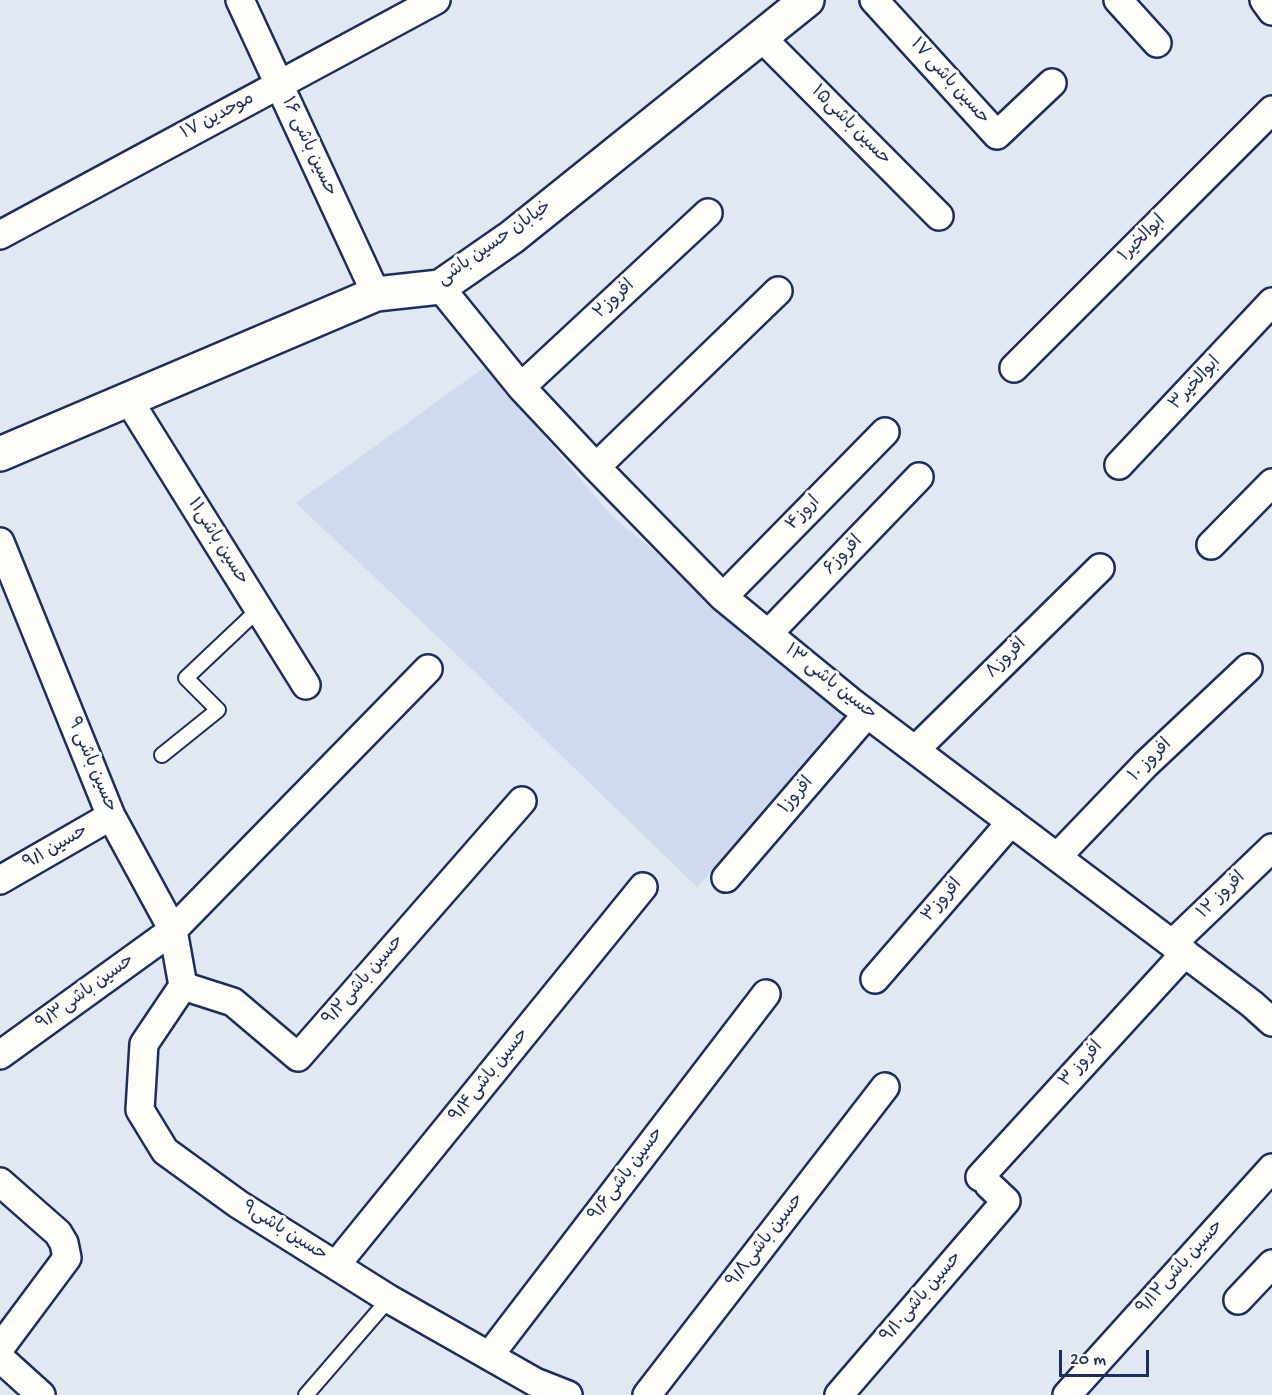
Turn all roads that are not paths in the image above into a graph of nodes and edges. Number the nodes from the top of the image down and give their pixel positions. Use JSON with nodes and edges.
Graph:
{"nodes":[{"id":1,"x":240,"y":0,"type":"edge"},
{"id":2,"x":436,"y":0,"type":"edge"},
{"id":3,"x":874,"y":0,"type":"edge"},
{"id":4,"x":1118,"y":0,"type":"edge"},
{"id":5,"x":1264,"y":0,"type":"edge"},
{"id":6,"x":805,"y":1,"type":"edge"},
{"id":7,"x":1272,"y":11,"type":"edge"},
{"id":8,"x":761,"y":37,"type":"junction"},
{"id":9,"x":1157,"y":43,"type":"dead end"},
{"id":10,"x":1052,"y":83,"type":"dead end"},
{"id":11,"x":279,"y":85,"type":"junction"},
{"id":12,"x":1272,"y":110,"type":"edge"},
{"id":13,"x":708,"y":213,"type":"dead end"},
{"id":14,"x":939,"y":216,"type":"dead end"},
{"id":15,"x":0,"y":235,"type":"edge"},
{"id":16,"x":440,"y":287,"type":"junction"},
{"id":17,"x":778,"y":291,"type":"dead end"},
{"id":18,"x":376,"y":294,"type":"junction"},
{"id":19,"x":1272,"y":302,"type":"edge"},
{"id":20,"x":1014,"y":368,"type":"dead end"},
{"id":21,"x":521,"y":387,"type":"junction"},
{"id":22,"x":128,"y":399,"type":"junction"},
{"id":23,"x":885,"y":432,"type":"dead end"},
{"id":24,"x":0,"y":454,"type":"edge"},
{"id":25,"x":1119,"y":465,"type":"dead end"},
{"id":26,"x":596,"y":467,"type":"junction"},
{"id":27,"x":919,"y":477,"type":"dead end"},
{"id":28,"x":1272,"y":483,"type":"edge"},
{"id":29,"x":0,"y":542,"type":"edge"},
{"id":30,"x":1210,"y":545,"type":"dead end"},
{"id":31,"x":1100,"y":568,"type":"dead end"},
{"id":32,"x":723,"y":597,"type":"junction"},
{"id":33,"x":259,"y":609,"type":"junction"},
{"id":34,"x":768,"y":634,"type":"junction"},
{"id":35,"x":1248,"y":668,"type":"dead end"},
{"id":36,"x":428,"y":669,"type":"dead end"},
{"id":37,"x":306,"y":686,"type":"dead end"},
{"id":38,"x":867,"y":714,"type":"junction"},
{"id":39,"x":915,"y":750,"type":"junction"},
{"id":40,"x":162,"y":755,"type":"dead end"},
{"id":41,"x":522,"y":801,"type":"dead end"},
{"id":42,"x":111,"y":816,"type":"junction"},
{"id":43,"x":1011,"y":822,"type":"junction"},
{"id":44,"x":1272,"y":848,"type":"edge"},
{"id":45,"x":1057,"y":857,"type":"junction"},
{"id":46,"x":726,"y":878,"type":"dead end"},
{"id":47,"x":0,"y":880,"type":"edge"},
{"id":48,"x":643,"y":886,"type":"dead end"},
{"id":49,"x":173,"y":930,"type":"junction"},
{"id":50,"x":1178,"y":948,"type":"junction"},
{"id":51,"x":875,"y":979,"type":"dead end"},
{"id":52,"x":183,"y":986,"type":"junction"},
{"id":53,"x":766,"y":994,"type":"dead end"},
{"id":54,"x":1272,"y":1022,"type":"edge"},
{"id":55,"x":0,"y":1055,"type":"edge"},
{"id":56,"x":885,"y":1087,"type":"dead end"},
{"id":57,"x":1272,"y":1168,"type":"edge"},
{"id":58,"x":0,"y":1182,"type":"edge"},
{"id":59,"x":991,"y":1188,"type":"joint"},
{"id":60,"x":1272,"y":1264,"type":"edge"},
{"id":61,"x":336,"y":1265,"type":"junction"},
{"id":62,"x":389,"y":1299,"type":"junction"},
{"id":63,"x":1238,"y":1300,"type":"dead end"},
{"id":64,"x":0,"y":1348,"type":"edge"},
{"id":65,"x":489,"y":1356,"type":"junction"},
{"id":66,"x":0,"y":1358,"type":"edge"},
{"id":67,"x":552,"y":1392,"type":"edge"},
{"id":68,"x":41,"y":1395,"type":"edge"},
{"id":69,"x":306,"y":1395,"type":"edge"},
{"id":70,"x":646,"y":1395,"type":"edge"},
{"id":71,"x":839,"y":1395,"type":"edge"},
{"id":72,"x":1067,"y":1395,"type":"edge"}],
"edges":[{"from":1,"to":11,"type":"street","name":"حسین باشی ۱۶"},
{"from":2,"to":11,"type":"street","name":"موحدین ۱۷"},
{"from":3,"to":10,"type":"street","name":"حسین باشی ۱۷"},
{"from":4,"to":9,"type":"street"},
{"from":5,"to":7,"type":"street"},
{"from":6,"to":8,"type":"street","name":"خیابان حسین باشی"},
{"from":8,"to":14,"type":"street","name":"حسین باشی۱۵"},
{"from":8,"to":16,"type":"street","name":"خیابان حسین باشی"},
{"from":11,"to":15,"type":"street","name":"موحدین ۱۷"},
{"from":11,"to":18,"type":"street","name":"حسین باشی ۱۶"},
{"from":12,"to":20,"type":"street","name":"ابوالخیر۱"},
{"from":13,"to":21,"type":"street","name":"افروز۲"},
{"from":16,"to":18,"type":"street","name":"خیابان حسین باشی"},
{"from":16,"to":21,"type":"street","name":"حسین باشی ۱۳"},
{"from":17,"to":26,"type":"street"},
{"from":18,"to":22,"type":"street","name":"خیابان حسین باشی"},
{"from":19,"to":25,"type":"street","name":"ابوالخیر۳"},
{"from":21,"to":26,"type":"street","name":"حسین باشی ۱۳"},
{"from":22,"to":24,"type":"street","name":"خیابان حسین باشی"},
{"from":22,"to":33,"type":"street","name":"حسین باشی۱۱"},
{"from":23,"to":32,"type":"street","name":"اروز۴"},
{"from":26,"to":32,"type":"street","name":"حسین باشی ۱۳"},
{"from":27,"to":34,"type":"street","name":"افروز۶"},
{"from":28,"to":30,"type":"street"},
{"from":29,"to":42,"type":"street","name":"حسین باشی ۹"},
{"from":31,"to":39,"type":"street","name":"افروز۸"},
{"from":32,"to":34,"type":"street","name":"حسین باشی ۱۳"},
{"from":33,"to":37,"type":"street","name":"حسین باشی۱۱"},
{"from":33,"to":40,"type":"lane"},
{"from":34,"to":38,"type":"street","name":"حسین باشی ۱۳"},
{"from":35,"to":45,"type":"street","name":"افروز ۱۰"},
{"from":36,"to":49,"type":"street"},
{"from":38,"to":39,"type":"street","name":"حسین باشی ۱۳"},
{"from":38,"to":46,"type":"street","name":"افروز۱"},
{"from":39,"to":43,"type":"street","name":"حسین باشی ۱۳"},
{"from":41,"to":52,"type":"street","name":"حسین باشی۹/۲"},
{"from":42,"to":47,"type":"street","name":"حسین ۹/۱"},
{"from":42,"to":49,"type":"street","name":"حسین باشی ۹"},
{"from":43,"to":45,"type":"street","name":"حسین باشی ۱۳"},
{"from":43,"to":51,"type":"street","name":"افروز۳"},
{"from":44,"to":50,"type":"street","name":"افروز ۱۲"},
{"from":45,"to":50,"type":"street","name":"حسین باشی ۱۳"},
{"from":48,"to":61,"type":"street","name":"حسین باشی۹/۴"},
{"from":49,"to":52,"type":"street","name":"حسین باشی ۹"},
{"from":49,"to":55,"type":"street","name":"حسین باشی۹/۳"},
{"from":50,"to":54,"type":"street","name":"حسین باشی ۱۳"},
{"from":50,"to":59,"type":"street","name":"افروز ۳"},
{"from":52,"to":61,"type":"street","name":"حسین باشی۹"},
{"from":53,"to":65,"type":"street","name":"حسین باشی۹/۶"},
{"from":56,"to":70,"type":"street","name":"حسین باشی۹/۸"},
{"from":57,"to":72,"type":"street","name":"حسین باشی۹/۱۲"},
{"from":58,"to":64,"type":"street"},
{"from":59,"to":71,"type":"street","name":"حسین باشی۹/۱۰"},
{"from":60,"to":63,"type":"street"},
{"from":61,"to":62,"type":"street","name":"حسین باشی۹"},
{"from":62,"to":65,"type":"street","name":"حسین باشی۹"},
{"from":62,"to":69,"type":"lane"},
{"from":65,"to":67,"type":"street","name":"حسین باشی۹"},
{"from":66,"to":68,"type":"street"}]}
